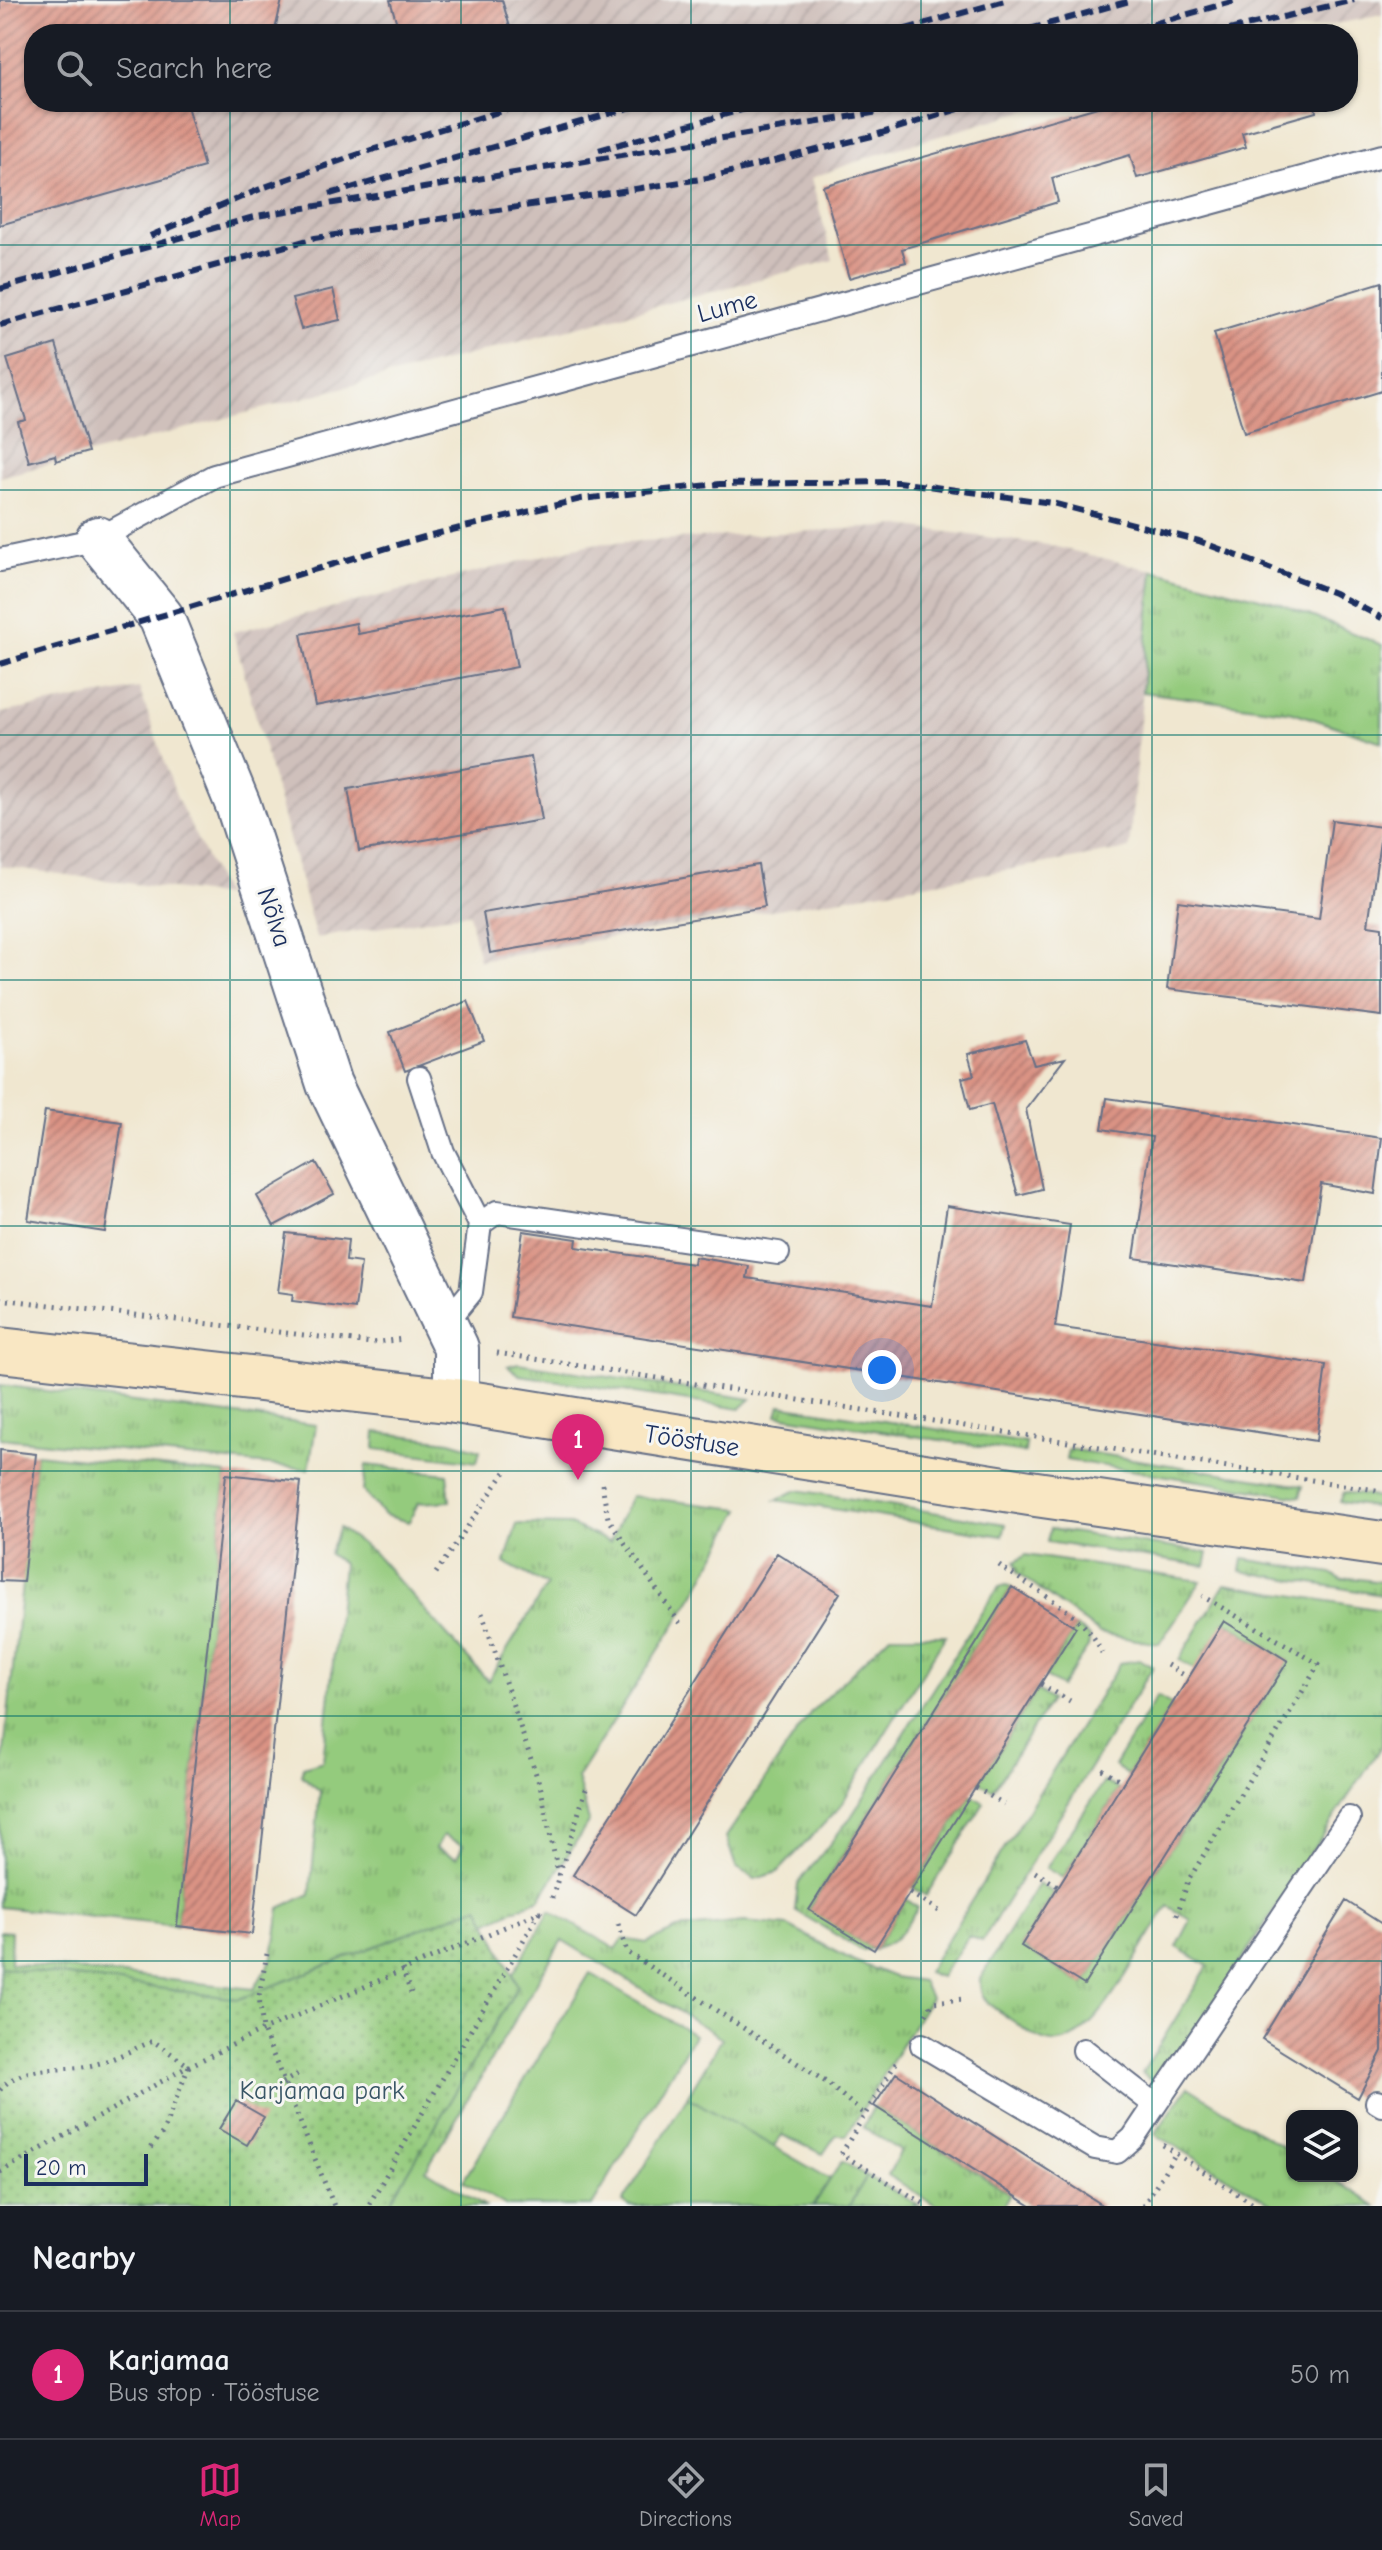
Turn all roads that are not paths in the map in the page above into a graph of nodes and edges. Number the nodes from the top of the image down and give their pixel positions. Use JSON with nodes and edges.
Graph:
{"nodes":[{"id":1,"x":1382,"y":156,"type":"edge"},
{"id":2,"x":98,"y":539,"type":"junction"},
{"id":3,"x":0,"y":560,"type":"edge"},
{"id":4,"x":419,"y":1078,"type":"dead end"},
{"id":5,"x":480,"y":1224,"type":"junction"},
{"id":6,"x":778,"y":1253,"type":"dead end"},
{"id":7,"x":450,"y":1336,"type":"junction"},
{"id":8,"x":0,"y":1350,"type":"edge"},
{"id":9,"x":456,"y":1401,"type":"junction"},
{"id":10,"x":1382,"y":1544,"type":"edge"},
{"id":11,"x":1349,"y":1818,"type":"dead end"},
{"id":12,"x":922,"y":2045,"type":"dead end"},
{"id":13,"x":1084,"y":2050,"type":"dead end"},
{"id":14,"x":1155,"y":2105,"type":"junction"}],
"edges":[{"from":1,"to":2,"type":"lane","name":"Lume"},
{"from":2,"to":3,"type":"lane"},
{"from":2,"to":7,"type":"street","name":"Nõlva"},
{"from":4,"to":5,"type":"lane"},
{"from":5,"to":6,"type":"lane"},
{"from":5,"to":7,"type":"lane"},
{"from":7,"to":9,"type":"street","name":"Nõlva"},
{"from":8,"to":9,"type":"street","name":"Tööstuse"},
{"from":9,"to":10,"type":"street","name":"Tööstuse"},
{"from":11,"to":14,"type":"lane"},
{"from":12,"to":14,"type":"lane"},
{"from":13,"to":14,"type":"lane"}]}
